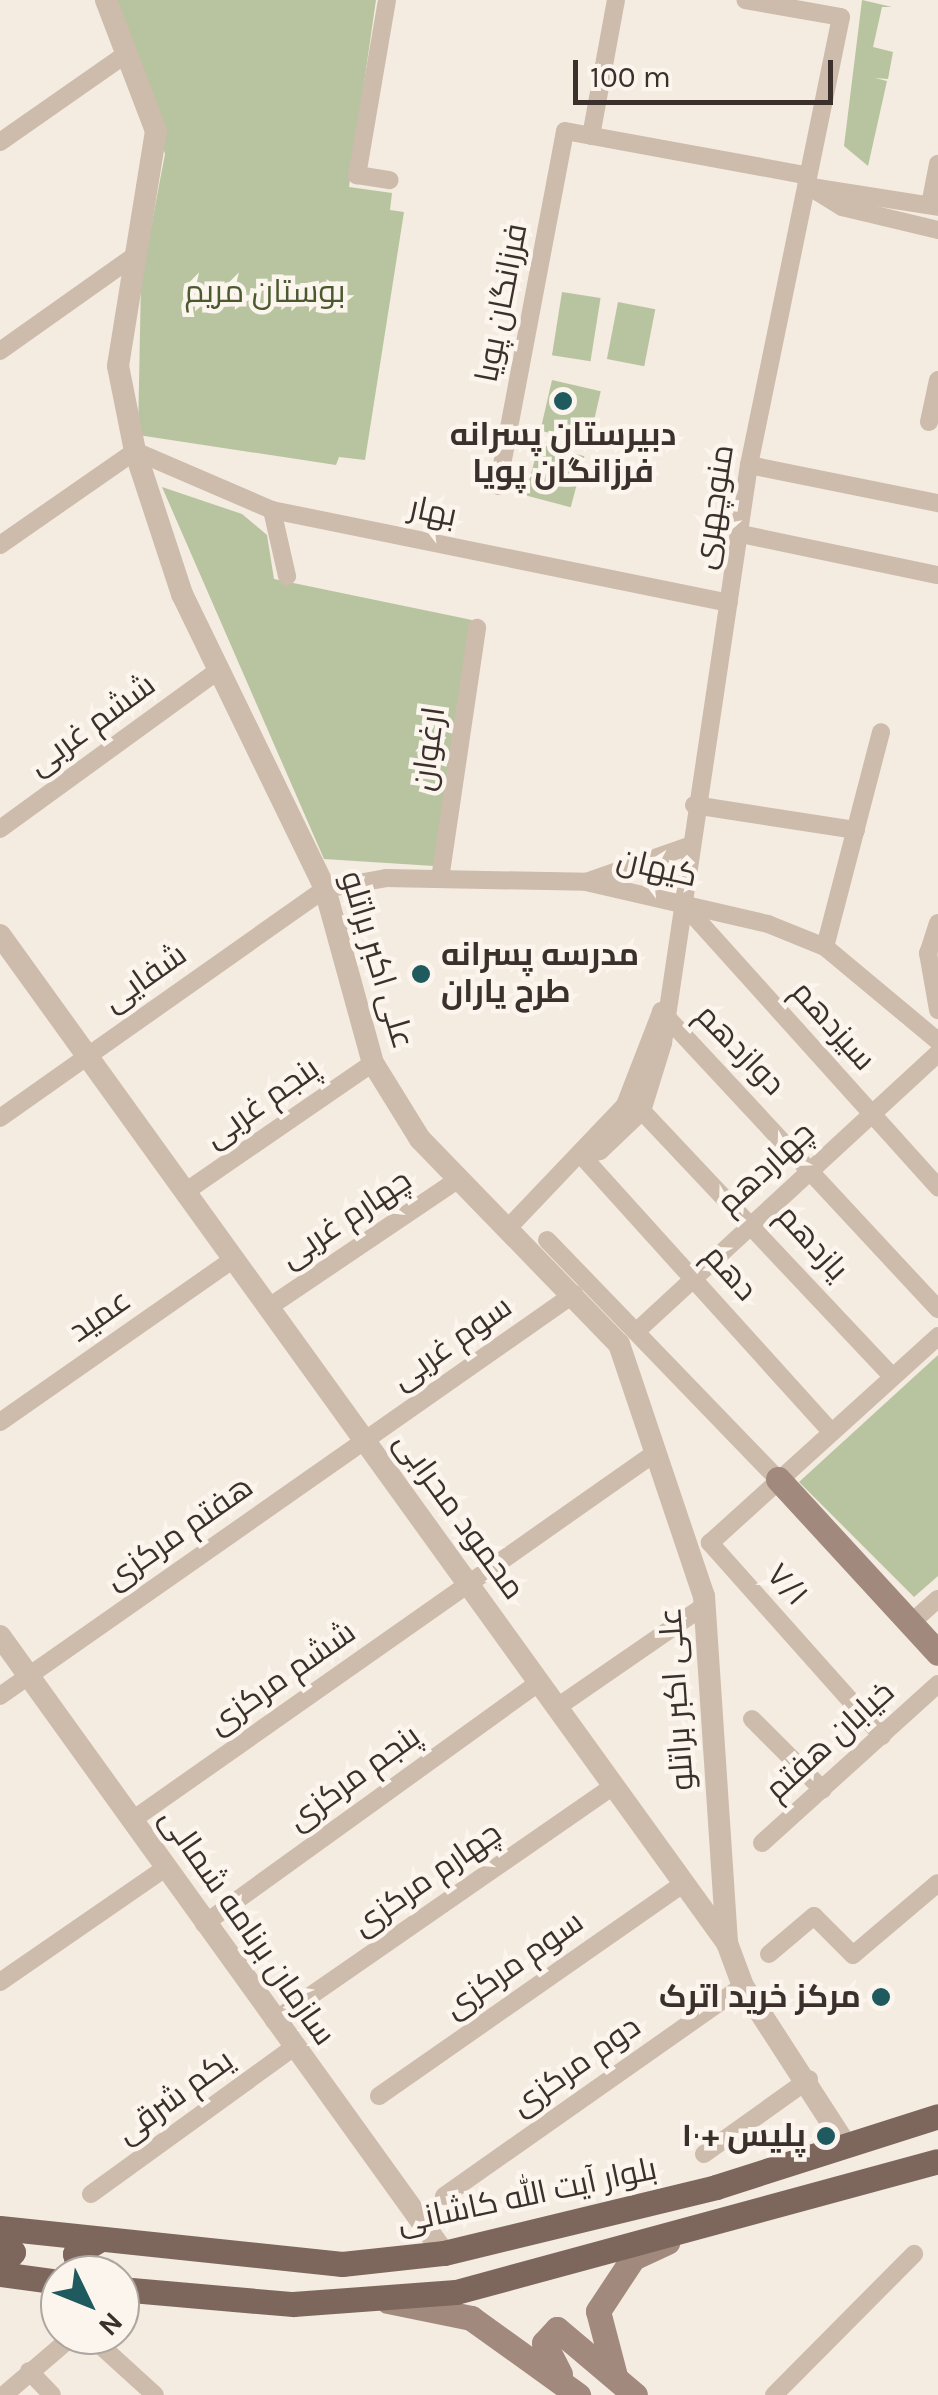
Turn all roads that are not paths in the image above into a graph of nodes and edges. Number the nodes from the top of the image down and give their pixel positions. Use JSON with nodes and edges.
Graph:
{"nodes":[{"id":1,"x":106,"y":0,"type":"edge"},
{"id":2,"x":387,"y":0,"type":"edge"},
{"id":3,"x":616,"y":0,"type":"edge"},
{"id":4,"x":745,"y":0,"type":"edge"},
{"id":5,"x":126,"y":54,"type":"junction"},
{"id":6,"x":591,"y":136,"type":"junction"},
{"id":7,"x":0,"y":142,"type":"edge"},
{"id":8,"x":938,"y":164,"type":"edge"},
{"id":9,"x":390,"y":180,"type":"dead end"},
{"id":10,"x":807,"y":181,"type":"junction"},
{"id":11,"x":934,"y":206,"type":"edge"},
{"id":12,"x":938,"y":230,"type":"edge"},
{"id":13,"x":134,"y":256,"type":"junction"},
{"id":14,"x":0,"y":351,"type":"edge"},
{"id":15,"x":938,"y":380,"type":"edge"},
{"id":16,"x":928,"y":422,"type":"dead end"},
{"id":17,"x":135,"y":451,"type":"junction"},
{"id":18,"x":749,"y":465,"type":"junction"},
{"id":19,"x":498,"y":486,"type":"dead end"},
{"id":20,"x":938,"y":503,"type":"edge"},
{"id":21,"x":272,"y":510,"type":"junction"},
{"id":22,"x":741,"y":534,"type":"junction"},
{"id":23,"x":0,"y":544,"type":"edge"},
{"id":24,"x":938,"y":575,"type":"edge"},
{"id":25,"x":288,"y":576,"type":"dead end"},
{"id":26,"x":729,"y":604,"type":"junction"},
{"id":27,"x":477,"y":628,"type":"dead end"},
{"id":28,"x":220,"y":669,"type":"junction"},
{"id":29,"x":881,"y":732,"type":"dead end"},
{"id":30,"x":694,"y":805,"type":"junction"},
{"id":31,"x":0,"y":829,"type":"edge"},
{"id":32,"x":856,"y":830,"type":"junction"},
{"id":33,"x":689,"y":846,"type":"junction"},
{"id":34,"x":440,"y":878,"type":"junction"},
{"id":35,"x":586,"y":882,"type":"junction"},
{"id":36,"x":325,"y":888,"type":"junction"},
{"id":37,"x":683,"y":904,"type":"junction"},
{"id":38,"x":938,"y":922,"type":"edge"},
{"id":39,"x":0,"y":935,"type":"edge"},
{"id":40,"x":825,"y":947,"type":"junction"},
{"id":41,"x":938,"y":1010,"type":"edge"},
{"id":42,"x":661,"y":1011,"type":"junction"},
{"id":43,"x":938,"y":1041,"type":"edge"},
{"id":44,"x":938,"y":1052,"type":"edge"},
{"id":45,"x":86,"y":1055,"type":"junction"},
{"id":46,"x":372,"y":1063,"type":"junction"},
{"id":47,"x":642,"y":1110,"type":"junction"},
{"id":48,"x":870,"y":1113,"type":"junction"},
{"id":49,"x":0,"y":1118,"type":"edge"},
{"id":50,"x":582,"y":1156,"type":"junction"},
{"id":51,"x":811,"y":1166,"type":"junction"},
{"id":52,"x":457,"y":1180,"type":"junction"},
{"id":53,"x":938,"y":1187,"type":"edge"},
{"id":54,"x":186,"y":1192,"type":"junction"},
{"id":55,"x":753,"y":1222,"type":"junction"},
{"id":56,"x":509,"y":1227,"type":"junction"},
{"id":57,"x":548,"y":1240,"type":"dead end"},
{"id":58,"x":234,"y":1259,"type":"junction"},
{"id":59,"x":693,"y":1276,"type":"junction"},
{"id":60,"x":574,"y":1294,"type":"junction"},
{"id":61,"x":269,"y":1308,"type":"junction"},
{"id":62,"x":938,"y":1309,"type":"edge"},
{"id":63,"x":638,"y":1330,"type":"junction"},
{"id":64,"x":938,"y":1336,"type":"edge"},
{"id":65,"x":892,"y":1376,"type":"junction"},
{"id":66,"x":0,"y":1422,"type":"edge"},
{"id":67,"x":831,"y":1432,"type":"junction"},
{"id":68,"x":365,"y":1441,"type":"junction"},
{"id":69,"x":652,"y":1454,"type":"junction"},
{"id":70,"x":778,"y":1479,"type":"junction"},
{"id":71,"x":468,"y":1584,"type":"junction"},
{"id":72,"x":938,"y":1599,"type":"edge"},
{"id":73,"x":704,"y":1606,"type":"junction"},
{"id":74,"x":911,"y":1623,"type":"junction"},
{"id":75,"x":0,"y":1636,"type":"edge"},
{"id":76,"x":938,"y":1653,"type":"edge"},
{"id":77,"x":28,"y":1676,"type":"junction"},
{"id":78,"x":539,"y":1682,"type":"junction"},
{"id":79,"x":938,"y":1684,"type":"edge"},
{"id":80,"x":0,"y":1696,"type":"edge"},
{"id":81,"x":556,"y":1708,"type":"junction"},
{"id":82,"x":752,"y":1719,"type":"dead end"},
{"id":83,"x":882,"y":1736,"type":"junction"},
{"id":84,"x":614,"y":1786,"type":"junction"},
{"id":85,"x":823,"y":1790,"type":"junction"},
{"id":86,"x":132,"y":1821,"type":"junction"},
{"id":87,"x":762,"y":1843,"type":"dead end"},
{"id":88,"x":165,"y":1868,"type":"junction"},
{"id":89,"x":684,"y":1883,"type":"junction"},
{"id":90,"x":938,"y":1884,"type":"edge"},
{"id":91,"x":204,"y":1924,"type":"junction"},
{"id":92,"x":727,"y":1943,"type":"junction"},
{"id":93,"x":769,"y":1954,"type":"dead end"},
{"id":94,"x":0,"y":1982,"type":"edge"},
{"id":95,"x":743,"y":1986,"type":"junction"},
{"id":96,"x":274,"y":2021,"type":"junction"},
{"id":97,"x":293,"y":2048,"type":"junction"},
{"id":98,"x":808,"y":2079,"type":"junction"},
{"id":99,"x":379,"y":2096,"type":"dead end"},
{"id":100,"x":938,"y":2116,"type":"edge"},
{"id":101,"x":846,"y":2145,"type":"junction"},
{"id":102,"x":704,"y":2154,"type":"dead end"},
{"id":103,"x":938,"y":2161,"type":"edge"},
{"id":104,"x":92,"y":2194,"type":"dead end"},
{"id":105,"x":444,"y":2196,"type":"dead end"},
{"id":106,"x":710,"y":2226,"type":"junction"},
{"id":107,"x":0,"y":2230,"type":"edge"},
{"id":108,"x":101,"y":2238,"type":"junction"},
{"id":109,"x":444,"y":2253,"type":"junction"},
{"id":110,"x":914,"y":2254,"type":"dead end"},
{"id":111,"x":74,"y":2255,"type":"edge"},
{"id":112,"x":0,"y":2271,"type":"edge"},
{"id":113,"x":40,"y":2278,"type":"edge"},
{"id":114,"x":140,"y":2290,"type":"edge"},
{"id":115,"x":388,"y":2301,"type":"junction"},
{"id":116,"x":49,"y":2355,"type":"edge"},
{"id":117,"x":113,"y":2355,"type":"edge"},
{"id":118,"x":28,"y":2372,"type":"junction"},
{"id":119,"x":614,"y":2376,"type":"junction"},
{"id":120,"x":574,"y":2391,"type":"edge"},
{"id":121,"x":4,"y":2395,"type":"edge"},
{"id":122,"x":52,"y":2395,"type":"edge"},
{"id":123,"x":155,"y":2395,"type":"edge"},
{"id":124,"x":635,"y":2395,"type":"edge"},
{"id":125,"x":774,"y":2395,"type":"edge"}],
"edges":[{"from":1,"to":5,"type":"street","name":"علی اکبر براتلو"},
{"from":2,"to":9,"type":"street"},
{"from":3,"to":6,"type":"street"},
{"from":4,"to":10,"type":"street","name":"منوچهری"},
{"from":5,"to":7,"type":"street"},
{"from":5,"to":13,"type":"street","name":"علی اکبر براتلو"},
{"from":6,"to":10,"type":"street"},
{"from":6,"to":19,"type":"street","name":"فرزانگان پویا"},
{"from":8,"to":11,"type":"street"},
{"from":10,"to":11,"type":"street"},
{"from":10,"to":12,"type":"street"},
{"from":10,"to":18,"type":"street","name":"منوچهری"},
{"from":13,"to":14,"type":"street"},
{"from":13,"to":17,"type":"street","name":"علی اکبر براتلو"},
{"from":15,"to":16,"type":"street"},
{"from":17,"to":21,"type":"street","name":"بهار"},
{"from":17,"to":23,"type":"street"},
{"from":17,"to":28,"type":"street","name":"علی اکبر براتلو"},
{"from":18,"to":20,"type":"street"},
{"from":18,"to":22,"type":"street","name":"منوچهری"},
{"from":21,"to":25,"type":"street"},
{"from":21,"to":26,"type":"street","name":"بهار"},
{"from":22,"to":24,"type":"street"},
{"from":22,"to":26,"type":"street","name":"منوچهری"},
{"from":26,"to":30,"type":"street","name":"منوچهری"},
{"from":27,"to":34,"type":"street","name":"ارغوان"},
{"from":28,"to":31,"type":"street","name":"ششم غربی"},
{"from":28,"to":36,"type":"street","name":"علی اکبر براتلو"},
{"from":29,"to":32,"type":"street"},
{"from":30,"to":32,"type":"street"},
{"from":30,"to":33,"type":"street","name":"منوچهری"},
{"from":32,"to":40,"type":"street"},
{"from":33,"to":35,"type":"street"},
{"from":33,"to":37,"type":"street","name":"منوچهری"},
{"from":34,"to":35,"type":"street","name":"کیهان"},
{"from":34,"to":36,"type":"street","name":"کیهان"},
{"from":35,"to":37,"type":"street","name":"کیهان"},
{"from":36,"to":45,"type":"street","name":"شفایی"},
{"from":36,"to":46,"type":"street","name":"علی اکبر براتلو"},
{"from":37,"to":40,"type":"street","name":"کیهان"},
{"from":37,"to":42,"type":"street","name":"منوچهری"},
{"from":37,"to":48,"type":"street","name":"سیزدهم"},
{"from":38,"to":41,"type":"street"},
{"from":39,"to":45,"type":"street","name":"محمود محرابی"},
{"from":40,"to":43,"type":"street","name":"کیهان"},
{"from":42,"to":47,"type":"street","name":"منوچهری"},
{"from":42,"to":50,"type":"street","name":"منوچهری"},
{"from":42,"to":51,"type":"street","name":"دوازدهم"},
{"from":44,"to":48,"type":"street","name":"چهاردهم"},
{"from":45,"to":49,"type":"street","name":"شفایی"},
{"from":45,"to":54,"type":"street","name":"محمود محرابی"},
{"from":46,"to":52,"type":"street","name":"علی اکبر براتلو"},
{"from":46,"to":54,"type":"street","name":"پنجم غربی"},
{"from":47,"to":50,"type":"street","name":"منوچهری"},
{"from":47,"to":55,"type":"street","name":"یازدهم"},
{"from":48,"to":51,"type":"street","name":"چهاردهم"},
{"from":48,"to":53,"type":"street","name":"سیزدهم"},
{"from":50,"to":56,"type":"street","name":"منوچهری"},
{"from":50,"to":59,"type":"street","name":"دهم"},
{"from":51,"to":55,"type":"street","name":"چهاردهم"},
{"from":51,"to":62,"type":"street","name":"دوازدهم"},
{"from":52,"to":56,"type":"street","name":"علی اکبر براتلو"},
{"from":52,"to":61,"type":"street","name":"چهارم غربی"},
{"from":54,"to":58,"type":"street","name":"محمود محرابی"},
{"from":55,"to":59,"type":"street","name":"چهاردهم"},
{"from":55,"to":65,"type":"street","name":"یازدهم"},
{"from":56,"to":60,"type":"street","name":"علی اکبر براتلو"},
{"from":57,"to":63,"type":"street"},
{"from":58,"to":61,"type":"street","name":"محمود محرابی"},
{"from":58,"to":66,"type":"street","name":"عمید"},
{"from":59,"to":63,"type":"street","name":"چهاردهم"},
{"from":59,"to":67,"type":"street","name":"دهم"},
{"from":60,"to":68,"type":"street","name":"سوم غربی"},
{"from":60,"to":69,"type":"street","name":"علی اکبر براتلو"},
{"from":61,"to":68,"type":"street","name":"محمود محرابی"},
{"from":63,"to":70,"type":"street"},
{"from":64,"to":65,"type":"street"},
{"from":65,"to":67,"type":"street"},
{"from":67,"to":70,"type":"street"},
{"from":68,"to":71,"type":"street","name":"محمود محرابی"},
{"from":68,"to":77,"type":"street","name":"هفتم مرکزی"},
{"from":69,"to":71,"type":"street","name":"ششم مرکزی"},
{"from":69,"to":73,"type":"street","name":"علی اکبر براتلو"},
{"from":70,"to":74,"type":"main road"},
{"from":70,"to":83,"type":"street","name":"۷/۱"},
{"from":71,"to":78,"type":"street","name":"محمود محرابی"},
{"from":71,"to":86,"type":"street","name":"ششم مرکزی"},
{"from":72,"to":74,"type":"street"},
{"from":73,"to":81,"type":"street"},
{"from":73,"to":92,"type":"street","name":"علی اکبر براتلو"},
{"from":74,"to":76,"type":"main road"},
{"from":75,"to":77,"type":"street","name":"سازمان برنامه شمالی"},
{"from":77,"to":80,"type":"street","name":"هفتم مرکزی"},
{"from":77,"to":86,"type":"street","name":"سازمان برنامه شمالی"},
{"from":78,"to":81,"type":"street","name":"محمود محرابی"},
{"from":78,"to":91,"type":"street","name":"پنجم مرکزی"},
{"from":79,"to":83,"type":"street","name":"خیابان هفتم"},
{"from":81,"to":84,"type":"street","name":"محمود محرابی"},
{"from":82,"to":85,"type":"street"},
{"from":83,"to":85,"type":"street","name":"خیابان هفتم"},
{"from":84,"to":89,"type":"street","name":"محمود محرابی"},
{"from":84,"to":96,"type":"street","name":"چهارم مرکزی"},
{"from":85,"to":87,"type":"street","name":"خیابان هفتم"},
{"from":86,"to":88,"type":"street","name":"سازمان برنامه شمالی"},
{"from":88,"to":91,"type":"street","name":"سازمان برنامه شمالی"},
{"from":88,"to":94,"type":"street"},
{"from":89,"to":92,"type":"street","name":"محمود محرابی"},
{"from":89,"to":99,"type":"street","name":"سوم مرکزی"},
{"from":90,"to":93,"type":"street"},
{"from":91,"to":96,"type":"street","name":"سازمان برنامه شمالی"},
{"from":92,"to":95,"type":"street","name":"محمود محرابی"},
{"from":95,"to":98,"type":"street","name":"محمود محرابی"},
{"from":95,"to":105,"type":"street","name":"دوم مرکزی"},
{"from":96,"to":97,"type":"street","name":"سازمان برنامه شمالی"},
{"from":97,"to":104,"type":"street","name":"یکم شرقی"},
{"from":97,"to":109,"type":"street","name":"سازمان برنامه شمالی"},
{"from":98,"to":101,"type":"street","name":"محمود محرابی"},
{"from":98,"to":102,"type":"street"},
{"from":100,"to":101,"type":"main road","name":"بلوار آیت الله کاشانی"},
{"from":101,"to":109,"type":"main road","name":"بلوار آیت الله کاشانی"},
{"from":103,"to":106,"type":"main road"},
{"from":106,"to":115,"type":"main road"},
{"from":106,"to":119,"type":"main road"},
{"from":107,"to":108,"type":"main road","name":"بلوار آیت الله کاشانی"},
{"from":107,"to":112,"type":"main road"},
{"from":108,"to":109,"type":"main road","name":"بلوار آیت الله کاشانی"},
{"from":108,"to":111,"type":"main road"},
{"from":110,"to":125,"type":"street"},
{"from":112,"to":113,"type":"main road"},
{"from":114,"to":115,"type":"main road"},
{"from":115,"to":120,"type":"main road"},
{"from":116,"to":118,"type":"street"},
{"from":117,"to":123,"type":"street"},
{"from":118,"to":121,"type":"street"},
{"from":118,"to":122,"type":"street"},
{"from":119,"to":120,"type":"main road"},
{"from":119,"to":124,"type":"main road"}]}
